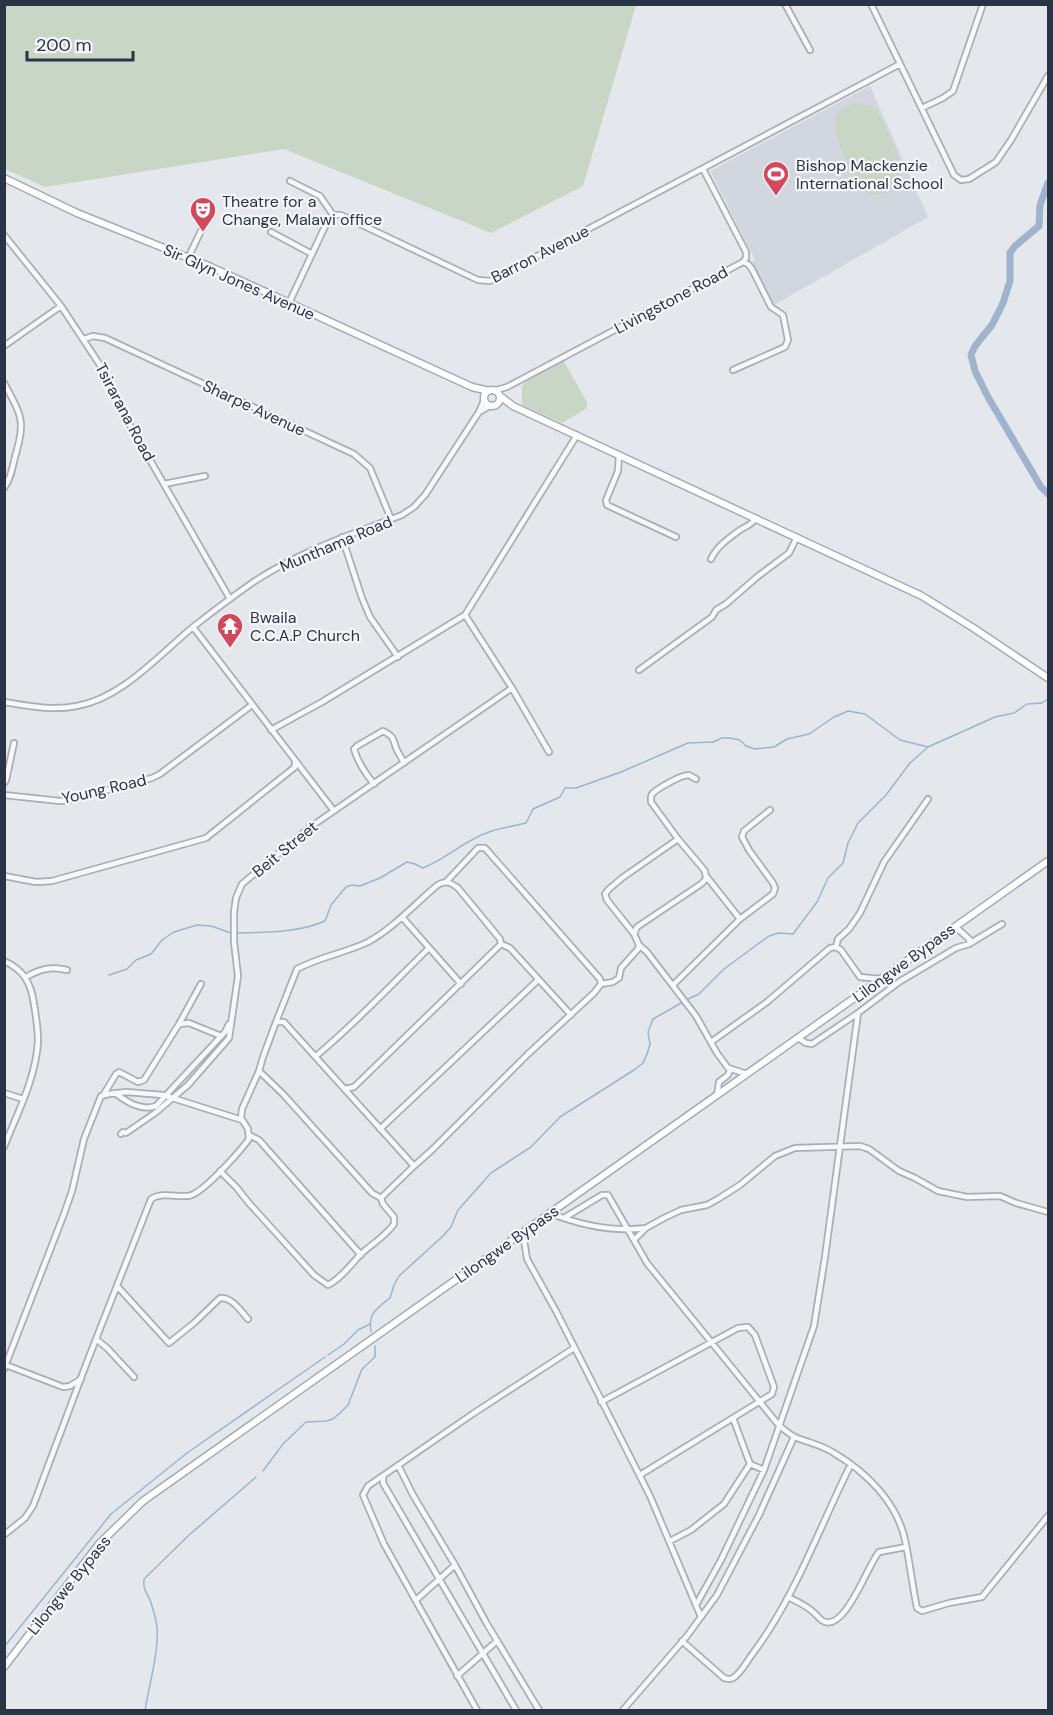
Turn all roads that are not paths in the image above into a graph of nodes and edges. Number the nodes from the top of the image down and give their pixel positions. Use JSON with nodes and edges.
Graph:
{"nodes":[{"id":1,"x":785,"y":4,"type":"edge"},
{"id":2,"x":871,"y":4,"type":"edge"},
{"id":3,"x":983,"y":4,"type":"edge"},
{"id":4,"x":810,"y":50,"type":"dead end"},
{"id":5,"x":900,"y":64,"type":"junction"},
{"id":6,"x":1048,"y":76,"type":"edge"},
{"id":7,"x":922,"y":108,"type":"junction"},
{"id":8,"x":703,"y":169,"type":"junction"},
{"id":9,"x":4,"y":178,"type":"edge"},
{"id":10,"x":290,"y":181,"type":"dead end"},
{"id":11,"x":211,"y":210,"type":"dead end"},
{"id":12,"x":333,"y":215,"type":"junction"},
{"id":13,"x":271,"y":232,"type":"dead end"},
{"id":14,"x":4,"y":235,"type":"edge"},
{"id":15,"x":312,"y":254,"type":"junction"},
{"id":16,"x":188,"y":258,"type":"junction"},
{"id":17,"x":743,"y":262,"type":"junction"},
{"id":18,"x":289,"y":303,"type":"junction"},
{"id":19,"x":61,"y":306,"type":"junction"},
{"id":20,"x":84,"y":339,"type":"junction"},
{"id":21,"x":4,"y":346,"type":"edge"},
{"id":22,"x":733,"y":370,"type":"dead end"},
{"id":23,"x":4,"y":384,"type":"edge"},
{"id":24,"x":472,"y":387,"type":"junction"},
{"id":25,"x":507,"y":387,"type":"junction"},
{"id":26,"x":491,"y":391,"type":"junction"},
{"id":27,"x":500,"y":396,"type":"junction"},
{"id":28,"x":484,"y":400,"type":"junction"},
{"id":29,"x":493,"y":405,"type":"junction"},
{"id":30,"x":513,"y":406,"type":"junction"},
{"id":31,"x":479,"y":412,"type":"junction"},
{"id":32,"x":577,"y":435,"type":"junction"},
{"id":33,"x":619,"y":455,"type":"junction"},
{"id":34,"x":205,"y":476,"type":"dead end"},
{"id":35,"x":164,"y":484,"type":"junction"},
{"id":36,"x":4,"y":488,"type":"edge"},
{"id":37,"x":756,"y":518,"type":"junction"},
{"id":38,"x":391,"y":519,"type":"junction"},
{"id":39,"x":342,"y":537,"type":"junction"},
{"id":40,"x":676,"y":537,"type":"dead end"},
{"id":41,"x":797,"y":537,"type":"junction"},
{"id":42,"x":711,"y":559,"type":"dead end"},
{"id":43,"x":230,"y":599,"type":"junction"},
{"id":44,"x":465,"y":615,"type":"junction"},
{"id":45,"x":193,"y":627,"type":"junction"},
{"id":46,"x":398,"y":657,"type":"junction"},
{"id":47,"x":639,"y":670,"type":"dead end"},
{"id":48,"x":1048,"y":678,"type":"edge"},
{"id":49,"x":512,"y":688,"type":"junction"},
{"id":50,"x":4,"y":702,"type":"edge"},
{"id":51,"x":252,"y":705,"type":"junction"},
{"id":52,"x":271,"y":730,"type":"junction"},
{"id":53,"x":14,"y":743,"type":"dead end"},
{"id":54,"x":549,"y":752,"type":"dead end"},
{"id":55,"x":295,"y":761,"type":"junction"},
{"id":56,"x":404,"y":763,"type":"junction"},
{"id":57,"x":696,"y":779,"type":"dead end"},
{"id":58,"x":4,"y":783,"type":"edge"},
{"id":59,"x":374,"y":784,"type":"junction"},
{"id":60,"x":4,"y":795,"type":"edge"},
{"id":61,"x":928,"y":799,"type":"dead end"},
{"id":62,"x":770,"y":810,"type":"dead end"},
{"id":63,"x":334,"y":811,"type":"junction"},
{"id":64,"x":678,"y":839,"type":"junction"},
{"id":65,"x":1048,"y":861,"type":"edge"},
{"id":66,"x":4,"y":876,"type":"edge"},
{"id":67,"x":706,"y":876,"type":"junction"},
{"id":68,"x":446,"y":882,"type":"junction"},
{"id":69,"x":402,"y":917,"type":"junction"},
{"id":70,"x":741,"y":920,"type":"junction"},
{"id":71,"x":1002,"y":924,"type":"dead end"},
{"id":72,"x":958,"y":929,"type":"dead end"},
{"id":73,"x":634,"y":934,"type":"junction"},
{"id":74,"x":501,"y":944,"type":"junction"},
{"id":75,"x":969,"y":944,"type":"junction"},
{"id":76,"x":639,"y":945,"type":"junction"},
{"id":77,"x":836,"y":947,"type":"junction"},
{"id":78,"x":428,"y":949,"type":"junction"},
{"id":79,"x":4,"y":961,"type":"edge"},
{"id":80,"x":67,"y":970,"type":"dead end"},
{"id":81,"x":26,"y":977,"type":"junction"},
{"id":82,"x":862,"y":978,"type":"junction"},
{"id":83,"x":881,"y":979,"type":"junction"},
{"id":84,"x":538,"y":980,"type":"junction"},
{"id":85,"x":201,"y":984,"type":"dead end"},
{"id":86,"x":461,"y":984,"type":"junction"},
{"id":87,"x":601,"y":984,"type":"junction"},
{"id":88,"x":672,"y":985,"type":"junction"},
{"id":89,"x":866,"y":990,"type":"junction"},
{"id":90,"x":858,"y":1013,"type":"junction"},
{"id":91,"x":571,"y":1015,"type":"junction"},
{"id":92,"x":232,"y":1016,"type":"junction"},
{"id":93,"x":276,"y":1022,"type":"junction"},
{"id":94,"x":179,"y":1024,"type":"junction"},
{"id":95,"x":221,"y":1036,"type":"junction"},
{"id":96,"x":798,"y":1038,"type":"junction"},
{"id":97,"x":711,"y":1042,"type":"junction"},
{"id":98,"x":316,"y":1056,"type":"junction"},
{"id":99,"x":730,"y":1070,"type":"junction"},
{"id":100,"x":259,"y":1071,"type":"junction"},
{"id":101,"x":747,"y":1074,"type":"junction"},
{"id":102,"x":345,"y":1089,"type":"junction"},
{"id":103,"x":4,"y":1093,"type":"edge"},
{"id":104,"x":115,"y":1093,"type":"junction"},
{"id":105,"x":104,"y":1095,"type":"junction"},
{"id":106,"x":166,"y":1095,"type":"junction"},
{"id":107,"x":717,"y":1095,"type":"junction"},
{"id":108,"x":174,"y":1098,"type":"junction"},
{"id":109,"x":23,"y":1100,"type":"junction"},
{"id":110,"x":242,"y":1120,"type":"junction"},
{"id":111,"x":380,"y":1129,"type":"junction"},
{"id":112,"x":121,"y":1134,"type":"dead end"},
{"id":113,"x":249,"y":1136,"type":"junction"},
{"id":114,"x":4,"y":1148,"type":"edge"},
{"id":115,"x":840,"y":1148,"type":"junction"},
{"id":116,"x":414,"y":1166,"type":"junction"},
{"id":117,"x":220,"y":1171,"type":"junction"},
{"id":118,"x":381,"y":1198,"type":"junction"},
{"id":119,"x":1048,"y":1212,"type":"edge"},
{"id":120,"x":550,"y":1213,"type":"junction"},
{"id":121,"x":564,"y":1218,"type":"junction"},
{"id":122,"x":646,"y":1228,"type":"junction"},
{"id":123,"x":628,"y":1229,"type":"junction"},
{"id":124,"x":520,"y":1234,"type":"junction"},
{"id":125,"x":634,"y":1240,"type":"junction"},
{"id":126,"x":361,"y":1255,"type":"junction"},
{"id":127,"x":117,"y":1286,"type":"junction"},
{"id":128,"x":248,"y":1319,"type":"dead end"},
{"id":129,"x":96,"y":1339,"type":"junction"},
{"id":130,"x":712,"y":1342,"type":"junction"},
{"id":131,"x":574,"y":1348,"type":"junction"},
{"id":132,"x":5,"y":1367,"type":"edge"},
{"id":133,"x":134,"y":1377,"type":"dead end"},
{"id":134,"x":81,"y":1379,"type":"junction"},
{"id":135,"x":601,"y":1402,"type":"junction"},
{"id":136,"x":760,"y":1402,"type":"junction"},
{"id":137,"x":733,"y":1418,"type":"junction"},
{"id":138,"x":781,"y":1426,"type":"junction"},
{"id":139,"x":794,"y":1437,"type":"junction"},
{"id":140,"x":750,"y":1464,"type":"junction"},
{"id":141,"x":851,"y":1464,"type":"junction"},
{"id":142,"x":398,"y":1465,"type":"junction"},
{"id":143,"x":764,"y":1470,"type":"junction"},
{"id":144,"x":640,"y":1475,"type":"junction"},
{"id":145,"x":383,"y":1476,"type":"junction"},
{"id":146,"x":1048,"y":1516,"type":"edge"},
{"id":147,"x":4,"y":1535,"type":"edge"},
{"id":148,"x":670,"y":1541,"type":"junction"},
{"id":149,"x":906,"y":1547,"type":"junction"},
{"id":150,"x":455,"y":1565,"type":"junction"},
{"id":151,"x":438,"y":1579,"type":"junction"},
{"id":152,"x":788,"y":1597,"type":"junction"},
{"id":153,"x":416,"y":1600,"type":"junction"},
{"id":154,"x":696,"y":1605,"type":"junction"},
{"id":155,"x":701,"y":1617,"type":"junction"},
{"id":156,"x":497,"y":1641,"type":"junction"},
{"id":157,"x":682,"y":1641,"type":"junction"},
{"id":158,"x":482,"y":1654,"type":"junction"},
{"id":159,"x":4,"y":1667,"type":"edge"},
{"id":160,"x":457,"y":1676,"type":"junction"},
{"id":161,"x":477,"y":1710,"type":"edge"},
{"id":162,"x":516,"y":1710,"type":"edge"},
{"id":163,"x":539,"y":1710,"type":"edge"},
{"id":164,"x":623,"y":1710,"type":"edge"}],
"edges":[{"from":1,"to":4,"type":"street"},
{"from":2,"to":5,"type":"street"},
{"from":3,"to":7,"type":"street"},
{"from":5,"to":7,"type":"street"},
{"from":5,"to":8,"type":"street"},
{"from":6,"to":7,"type":"street"},
{"from":8,"to":12,"type":"street","name":"Barron Avenue"},
{"from":8,"to":17,"type":"street","name":"Livingstone Road"},
{"from":9,"to":16,"type":"main road","name":"Sir Glyn Jones Avenue"},
{"from":10,"to":12,"type":"street"},
{"from":11,"to":16,"type":"street"},
{"from":12,"to":15,"type":"street"},
{"from":13,"to":15,"type":"street"},
{"from":14,"to":19,"type":"street","name":"Tsirarana Road"},
{"from":15,"to":18,"type":"street"},
{"from":16,"to":18,"type":"main road","name":"Sir Glyn Jones Avenue"},
{"from":17,"to":22,"type":"street"},
{"from":17,"to":25,"type":"street","name":"Livingstone Road"},
{"from":18,"to":24,"type":"main road","name":"Sir Glyn Jones Avenue"},
{"from":19,"to":20,"type":"street","name":"Tsirarana Road"},
{"from":19,"to":21,"type":"street"},
{"from":20,"to":35,"type":"street","name":"Tsirarana Road"},
{"from":20,"to":38,"type":"street","name":"Sharpe Avenue"},
{"from":23,"to":36,"type":"street"},
{"from":24,"to":26,"type":"main road"},
{"from":24,"to":28,"type":"main road"},
{"from":25,"to":26,"type":"street","name":"Livingstone Road"},
{"from":25,"to":27,"type":"street","name":"Livingstone Road"},
{"from":26,"to":27,"type":"main road"},
{"from":26,"to":28,"type":"main road"},
{"from":27,"to":29,"type":"main road"},
{"from":27,"to":30,"type":"main road"},
{"from":28,"to":29,"type":"main road"},
{"from":28,"to":31,"type":"street","name":"Munthama Road"},
{"from":29,"to":30,"type":"main road"},
{"from":29,"to":31,"type":"street","name":"Munthama Road"},
{"from":30,"to":32,"type":"main road"},
{"from":31,"to":38,"type":"street","name":"Munthama Road"},
{"from":32,"to":33,"type":"main road"},
{"from":32,"to":44,"type":"street"},
{"from":33,"to":37,"type":"main road"},
{"from":33,"to":40,"type":"street"},
{"from":34,"to":35,"type":"street"},
{"from":35,"to":43,"type":"street","name":"Tsirarana Road"},
{"from":37,"to":41,"type":"main road"},
{"from":37,"to":42,"type":"street"},
{"from":38,"to":39,"type":"street","name":"Munthama Road"},
{"from":39,"to":43,"type":"street","name":"Munthama Road"},
{"from":39,"to":46,"type":"street"},
{"from":41,"to":47,"type":"street"},
{"from":41,"to":48,"type":"main road"},
{"from":43,"to":45,"type":"street","name":"Munthama Road"},
{"from":44,"to":46,"type":"street"},
{"from":44,"to":49,"type":"street"},
{"from":45,"to":50,"type":"street","name":"Munthama Road"},
{"from":45,"to":51,"type":"street","name":"Beit Street"},
{"from":46,"to":52,"type":"street"},
{"from":49,"to":54,"type":"street"},
{"from":49,"to":56,"type":"street"},
{"from":51,"to":52,"type":"street","name":"Beit Street"},
{"from":51,"to":60,"type":"street","name":"Young Road"},
{"from":52,"to":55,"type":"street","name":"Beit Street"},
{"from":53,"to":58,"type":"street"},
{"from":55,"to":63,"type":"street","name":"Beit Street"},
{"from":55,"to":66,"type":"street"},
{"from":56,"to":59,"type":"street"},
{"from":56,"to":59,"type":"street"},
{"from":57,"to":64,"type":"street"},
{"from":59,"to":63,"type":"street"},
{"from":61,"to":77,"type":"street"},
{"from":62,"to":70,"type":"street"},
{"from":63,"to":92,"type":"street","name":"Beit Street"},
{"from":64,"to":67,"type":"street"},
{"from":64,"to":73,"type":"street"},
{"from":65,"to":83,"type":"main road","name":"Lilongwe Bypass"},
{"from":67,"to":70,"type":"street"},
{"from":67,"to":73,"type":"street"},
{"from":68,"to":69,"type":"street"},
{"from":68,"to":74,"type":"street"},
{"from":68,"to":87,"type":"street"},
{"from":69,"to":78,"type":"street"},
{"from":69,"to":93,"type":"street"},
{"from":70,"to":88,"type":"street"},
{"from":71,"to":75,"type":"street"},
{"from":72,"to":75,"type":"street"},
{"from":73,"to":76,"type":"street"},
{"from":74,"to":84,"type":"street"},
{"from":74,"to":86,"type":"street"},
{"from":75,"to":90,"type":"street"},
{"from":76,"to":87,"type":"street"},
{"from":76,"to":88,"type":"street"},
{"from":77,"to":82,"type":"street"},
{"from":77,"to":97,"type":"street"},
{"from":78,"to":86,"type":"street"},
{"from":78,"to":98,"type":"street"},
{"from":79,"to":81,"type":"street"},
{"from":80,"to":81,"type":"street"},
{"from":81,"to":109,"type":"street"},
{"from":82,"to":83,"type":"street"},
{"from":82,"to":89,"type":"street"},
{"from":83,"to":89,"type":"main road","name":"Lilongwe Bypass"},
{"from":84,"to":91,"type":"street"},
{"from":84,"to":111,"type":"street"},
{"from":85,"to":94,"type":"street"},
{"from":86,"to":102,"type":"street"},
{"from":87,"to":91,"type":"street"},
{"from":88,"to":97,"type":"street"},
{"from":89,"to":96,"type":"main road","name":"Lilongwe Bypass"},
{"from":90,"to":96,"type":"street"},
{"from":90,"to":115,"type":"street"},
{"from":91,"to":116,"type":"street"},
{"from":92,"to":95,"type":"street"},
{"from":92,"to":108,"type":"street","name":"Beit Street"},
{"from":93,"to":98,"type":"street"},
{"from":93,"to":100,"type":"street"},
{"from":94,"to":95,"type":"street"},
{"from":94,"to":105,"type":"street"},
{"from":95,"to":106,"type":"street"},
{"from":96,"to":101,"type":"main road","name":"Lilongwe Bypass"},
{"from":97,"to":99,"type":"street"},
{"from":98,"to":102,"type":"street"},
{"from":99,"to":101,"type":"street"},
{"from":99,"to":107,"type":"street"},
{"from":100,"to":110,"type":"street"},
{"from":100,"to":118,"type":"street"},
{"from":101,"to":107,"type":"main road","name":"Lilongwe Bypass"},
{"from":102,"to":111,"type":"street"},
{"from":103,"to":109,"type":"street"},
{"from":104,"to":105,"type":"street"},
{"from":104,"to":106,"type":"street"},
{"from":104,"to":106,"type":"street"},
{"from":105,"to":132,"type":"street"},
{"from":106,"to":108,"type":"street"},
{"from":107,"to":120,"type":"main road","name":"Lilongwe Bypass"},
{"from":108,"to":110,"type":"street"},
{"from":108,"to":112,"type":"street","name":"Beit Street"},
{"from":109,"to":114,"type":"street"},
{"from":110,"to":113,"type":"street"},
{"from":111,"to":116,"type":"street"},
{"from":113,"to":117,"type":"street"},
{"from":113,"to":126,"type":"street"},
{"from":115,"to":119,"type":"street"},
{"from":115,"to":122,"type":"street"},
{"from":115,"to":138,"type":"street"},
{"from":116,"to":118,"type":"street"},
{"from":117,"to":126,"type":"street"},
{"from":117,"to":127,"type":"street"},
{"from":118,"to":126,"type":"street"},
{"from":120,"to":121,"type":"street"},
{"from":120,"to":124,"type":"main road","name":"Lilongwe Bypass"},
{"from":121,"to":123,"type":"street"},
{"from":121,"to":123,"type":"street"},
{"from":122,"to":123,"type":"street"},
{"from":122,"to":125,"type":"street"},
{"from":123,"to":125,"type":"street"},
{"from":124,"to":131,"type":"street"},
{"from":124,"to":159,"type":"main road","name":"Lilongwe Bypass"},
{"from":125,"to":130,"type":"street"},
{"from":127,"to":128,"type":"street"},
{"from":127,"to":129,"type":"street"},
{"from":129,"to":133,"type":"street"},
{"from":129,"to":134,"type":"street"},
{"from":130,"to":135,"type":"street"},
{"from":130,"to":136,"type":"street"},
{"from":130,"to":136,"type":"street"},
{"from":131,"to":135,"type":"street"},
{"from":131,"to":142,"type":"street"},
{"from":132,"to":134,"type":"street"},
{"from":134,"to":147,"type":"street"},
{"from":135,"to":144,"type":"street"},
{"from":136,"to":137,"type":"street"},
{"from":136,"to":138,"type":"street"},
{"from":137,"to":140,"type":"street"},
{"from":137,"to":144,"type":"street"},
{"from":138,"to":139,"type":"street"},
{"from":138,"to":143,"type":"street"},
{"from":139,"to":141,"type":"street"},
{"from":139,"to":155,"type":"street"},
{"from":140,"to":143,"type":"street"},
{"from":140,"to":148,"type":"street"},
{"from":141,"to":149,"type":"street"},
{"from":141,"to":152,"type":"street"},
{"from":142,"to":145,"type":"street"},
{"from":142,"to":150,"type":"street"},
{"from":143,"to":154,"type":"street"},
{"from":144,"to":148,"type":"street"},
{"from":145,"to":151,"type":"street"},
{"from":145,"to":153,"type":"street"},
{"from":146,"to":149,"type":"street"},
{"from":148,"to":154,"type":"street"},
{"from":149,"to":152,"type":"street"},
{"from":150,"to":151,"type":"street"},
{"from":150,"to":156,"type":"street"},
{"from":151,"to":153,"type":"street"},
{"from":151,"to":158,"type":"street"},
{"from":152,"to":157,"type":"street"},
{"from":153,"to":160,"type":"street"},
{"from":154,"to":155,"type":"street"},
{"from":155,"to":157,"type":"street"},
{"from":156,"to":158,"type":"street"},
{"from":156,"to":163,"type":"street"},
{"from":157,"to":164,"type":"street"},
{"from":158,"to":160,"type":"street"},
{"from":158,"to":162,"type":"street"},
{"from":160,"to":161,"type":"street"}]}
